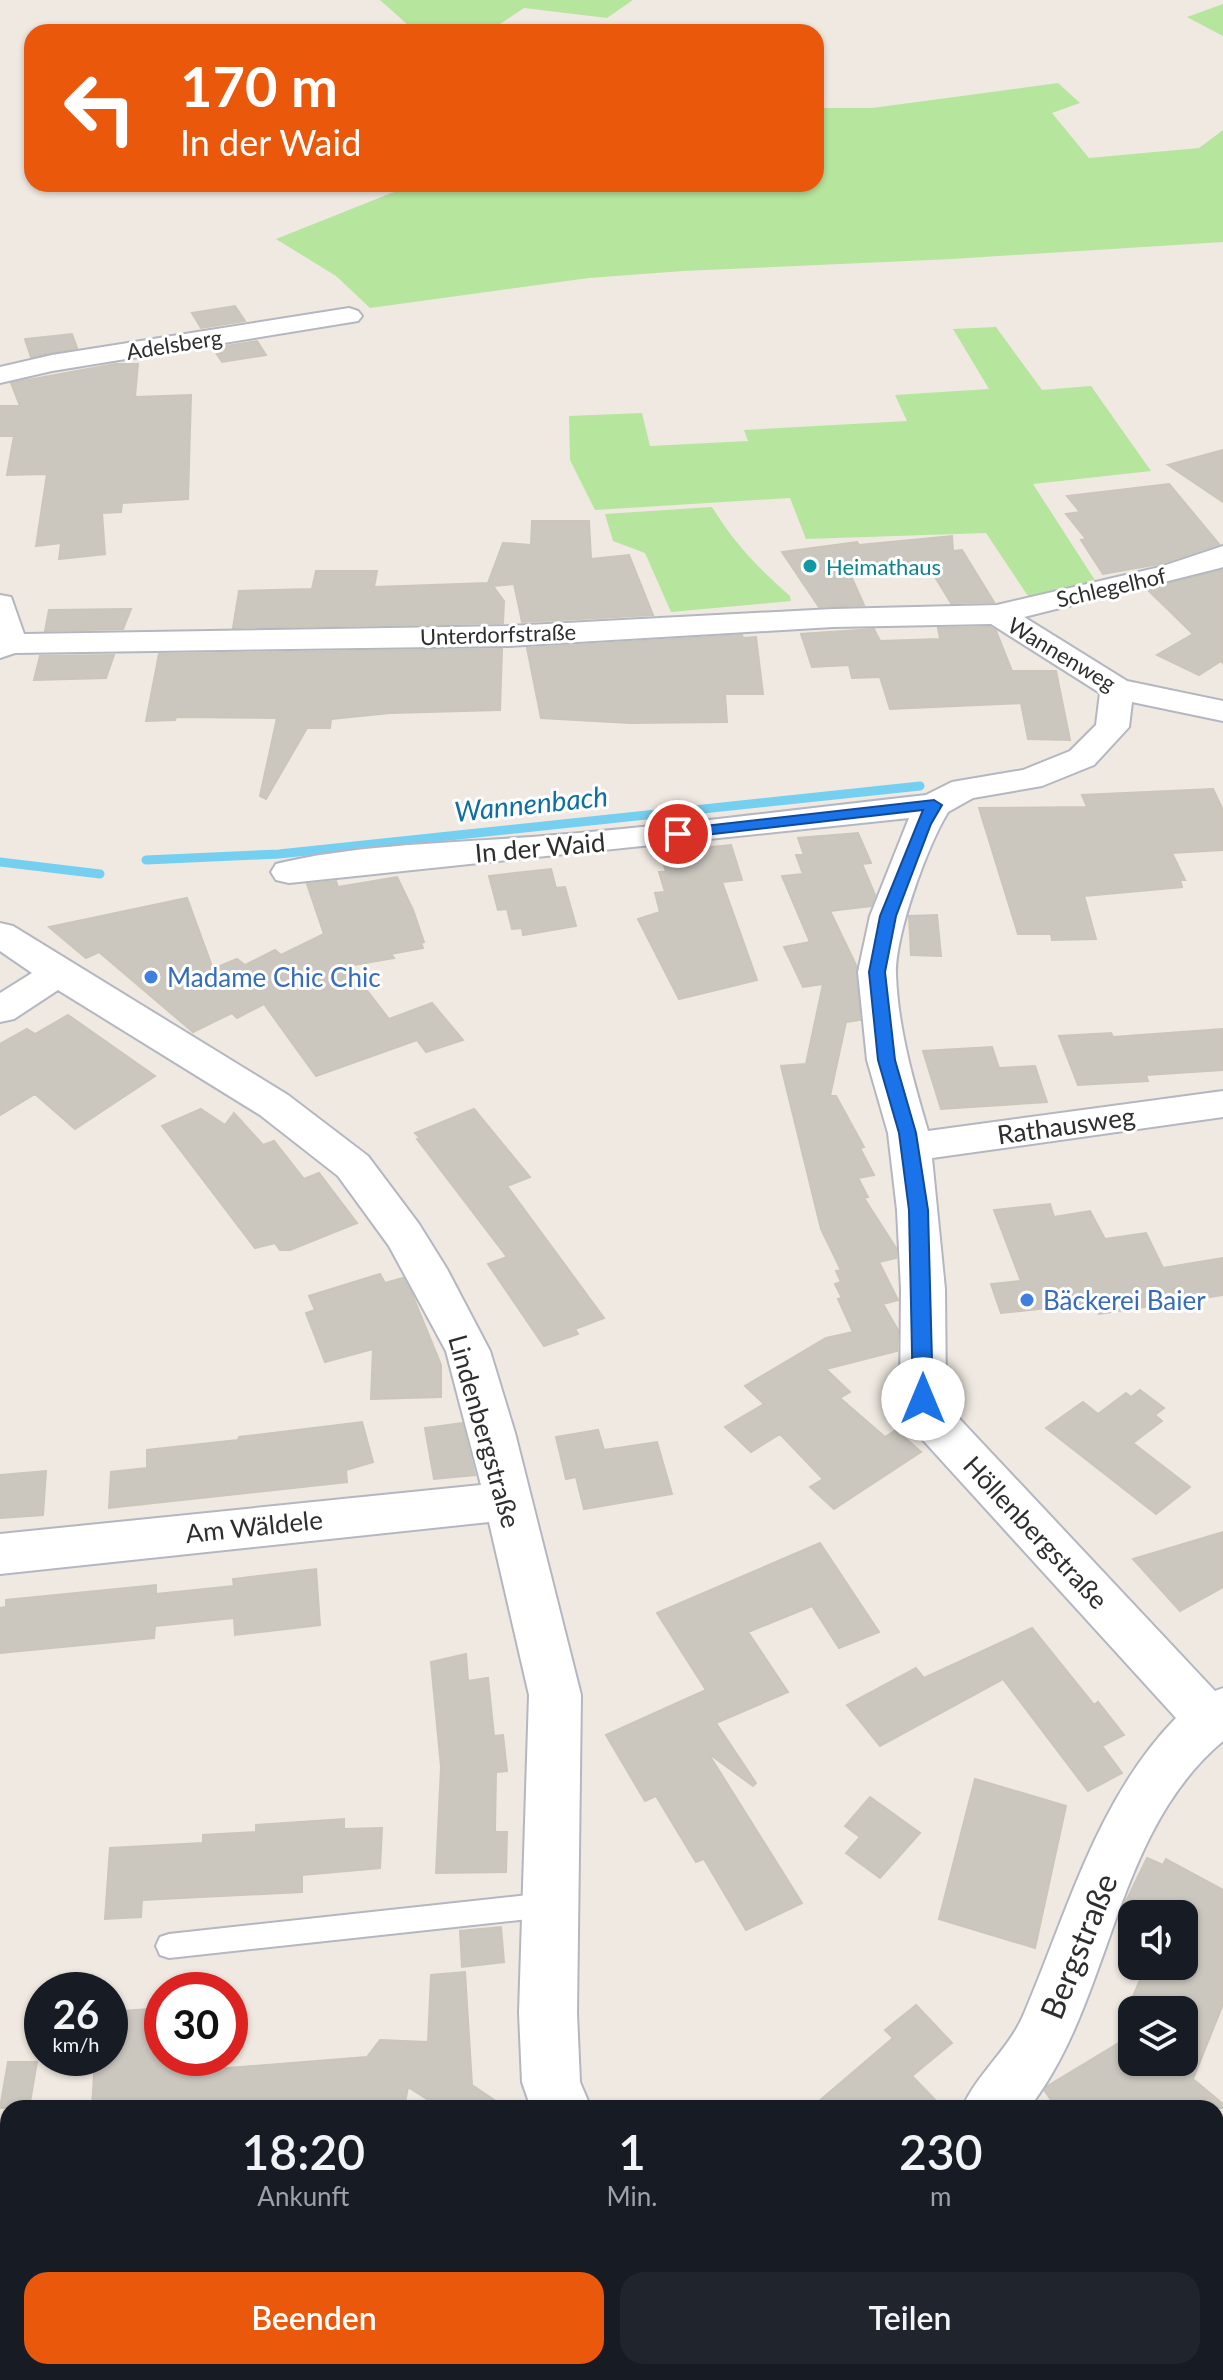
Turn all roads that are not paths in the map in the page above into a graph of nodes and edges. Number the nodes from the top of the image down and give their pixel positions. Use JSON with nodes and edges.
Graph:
{"nodes":[{"id":1,"x":349,"y":316,"type":"dead end"},
{"id":2,"x":0,"y":375,"type":"edge"},
{"id":3,"x":1223,"y":555,"type":"edge"},
{"id":4,"x":0,"y":604,"type":"edge"},
{"id":5,"x":997,"y":614,"type":"junction"},
{"id":6,"x":5,"y":646,"type":"edge"},
{"id":7,"x":1117,"y":689,"type":"junction"},
{"id":8,"x":1223,"y":711,"type":"edge"},
{"id":9,"x":934,"y":805,"type":"junction"},
{"id":10,"x":289,"y":872,"type":"dead end"},
{"id":11,"x":0,"y":934,"type":"edge"},
{"id":12,"x":58,"y":973,"type":"junction"},
{"id":13,"x":0,"y":1010,"type":"edge"},
{"id":14,"x":1223,"y":1104,"type":"edge"},
{"id":15,"x":910,"y":1147,"type":"junction"},
{"id":16,"x":508,"y":1501,"type":"junction"},
{"id":17,"x":0,"y":1554,"type":"edge"},
{"id":18,"x":1216,"y":1715,"type":"edge"},
{"id":19,"x":550,"y":1904,"type":"junction"},
{"id":20,"x":169,"y":1946,"type":"dead end"},
{"id":21,"x":558,"y":2100,"type":"edge"},
{"id":22,"x":998,"y":2100,"type":"edge"}],
"edges":[{"from":1,"to":2,"type":"street","name":"Adelsberg"},
{"from":3,"to":5,"type":"street","name":"Schlegelhof"},
{"from":4,"to":6,"type":"street"},
{"from":5,"to":6,"type":"street","name":"Unterdorfstraße"},
{"from":5,"to":7,"type":"street","name":"Wannenweg"},
{"from":7,"to":8,"type":"street","name":"Wannenweg"},
{"from":7,"to":9,"type":"street"},
{"from":9,"to":10,"type":"street","name":"In der Waid"},
{"from":9,"to":15,"type":"street","name":"Höllenbergstraße"},
{"from":11,"to":12,"type":"street","name":"Lindenbergstraße"},
{"from":12,"to":13,"type":"street"},
{"from":12,"to":16,"type":"street","name":"Lindenbergstraße"},
{"from":14,"to":15,"type":"street","name":"Rathausweg"},
{"from":15,"to":18,"type":"street","name":"Höllenbergstraße"},
{"from":16,"to":17,"type":"street","name":"Am Wäldele"},
{"from":16,"to":19,"type":"street","name":"Lindenbergstraße"},
{"from":18,"to":22,"type":"street","name":"Bergstraße"},
{"from":19,"to":20,"type":"lane"},
{"from":19,"to":21,"type":"street","name":"Lindenbergstraße"}]}
